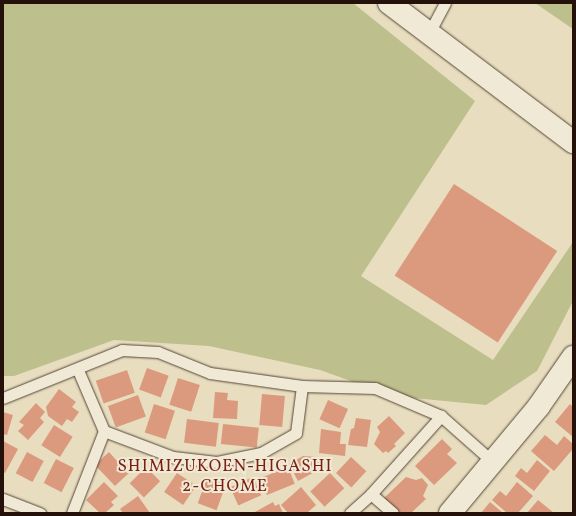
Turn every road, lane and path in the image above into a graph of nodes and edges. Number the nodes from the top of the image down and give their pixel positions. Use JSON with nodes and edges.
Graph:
{"nodes":[{"id":1,"x":389,"y":3,"type":"edge"},
{"id":2,"x":445,"y":3,"type":"edge"},
{"id":3,"x":430,"y":33,"type":"junction"},
{"id":4,"x":573,"y":142,"type":"edge"},
{"id":5,"x":573,"y":357,"type":"edge"},
{"id":6,"x":78,"y":370,"type":"junction"},
{"id":7,"x":302,"y":386,"type":"junction"},
{"id":8,"x":3,"y":398,"type":"edge"},
{"id":9,"x":441,"y":416,"type":"junction"},
{"id":10,"x":104,"y":431,"type":"junction"},
{"id":11,"x":493,"y":462,"type":"junction"},
{"id":12,"x":370,"y":494,"type":"junction"},
{"id":13,"x":3,"y":499,"type":"edge"},
{"id":14,"x":40,"y":513,"type":"edge"},
{"id":15,"x":72,"y":513,"type":"edge"},
{"id":16,"x":350,"y":513,"type":"edge"},
{"id":17,"x":393,"y":513,"type":"edge"},
{"id":18,"x":450,"y":513,"type":"edge"}],
"edges":[{"from":1,"to":3,"type":"street"},
{"from":2,"to":3,"type":"lane"},
{"from":3,"to":4,"type":"street"},
{"from":5,"to":11,"type":"street"},
{"from":6,"to":7,"type":"lane"},
{"from":6,"to":8,"type":"lane"},
{"from":6,"to":10,"type":"lane"},
{"from":7,"to":9,"type":"lane"},
{"from":7,"to":10,"type":"lane"},
{"from":9,"to":11,"type":"lane"},
{"from":9,"to":12,"type":"lane"},
{"from":10,"to":15,"type":"lane"},
{"from":11,"to":18,"type":"street"},
{"from":12,"to":16,"type":"lane"},
{"from":12,"to":17,"type":"lane"},
{"from":13,"to":14,"type":"lane"}]}
